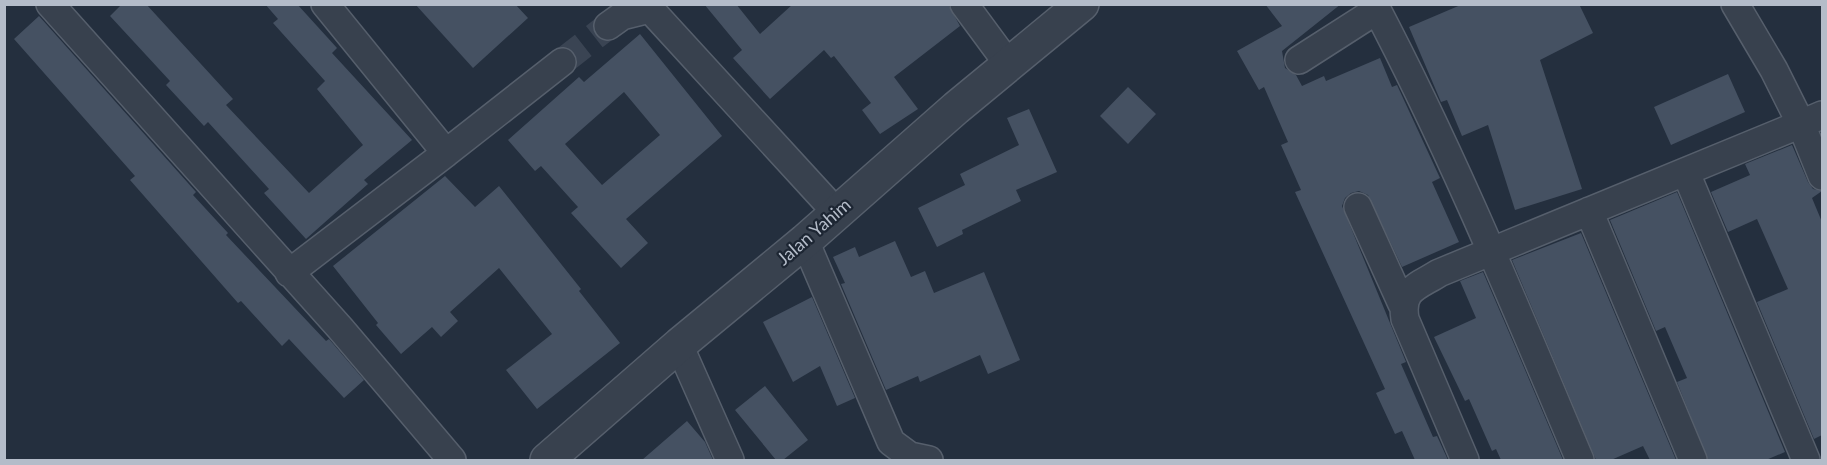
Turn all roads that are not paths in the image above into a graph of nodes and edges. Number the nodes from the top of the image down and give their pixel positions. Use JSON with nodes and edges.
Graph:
{"nodes":[{"id":1,"x":50,"y":4,"type":"edge"},
{"id":2,"x":324,"y":4,"type":"edge"},
{"id":3,"x":964,"y":4,"type":"edge"},
{"id":4,"x":1082,"y":4,"type":"edge"},
{"id":5,"x":1735,"y":4,"type":"edge"},
{"id":6,"x":650,"y":7,"type":"edge"},
{"id":7,"x":1375,"y":7,"type":"edge"},
{"id":8,"x":608,"y":26,"type":"tunnel mouth"},
{"id":9,"x":1299,"y":60,"type":"dead end"},
{"id":10,"x":562,"y":62,"type":"tunnel mouth"},
{"id":11,"x":1009,"y":65,"type":"junction"},
{"id":12,"x":1812,"y":120,"type":"edge"},
{"id":13,"x":446,"y":153,"type":"junction"},
{"id":14,"x":1686,"y":173,"type":"junction"},
{"id":15,"x":1822,"y":176,"type":"edge"},
{"id":16,"x":1358,"y":207,"type":"dead end"},
{"id":17,"x":1589,"y":211,"type":"junction"},
{"id":18,"x":836,"y":212,"type":"junction"},
{"id":19,"x":805,"y":241,"type":"junction"},
{"id":20,"x":1492,"y":251,"type":"junction"},
{"id":21,"x":289,"y":273,"type":"junction"},
{"id":22,"x":1402,"y":304,"type":"junction"},
{"id":23,"x":679,"y":345,"type":"junction"},
{"id":24,"x":452,"y":460,"type":"edge"},
{"id":25,"x":547,"y":460,"type":"edge"},
{"id":26,"x":730,"y":460,"type":"edge"},
{"id":27,"x":929,"y":460,"type":"edge"},
{"id":28,"x":1465,"y":460,"type":"edge"},
{"id":29,"x":1580,"y":460,"type":"edge"},
{"id":30,"x":1693,"y":460,"type":"edge"},
{"id":31,"x":1806,"y":460,"type":"edge"}],
"edges":[{"from":1,"to":21,"type":"street"},
{"from":2,"to":13,"type":"street"},
{"from":3,"to":11,"type":"street"},
{"from":4,"to":11,"type":"street","name":"Jalan Yahim"},
{"from":5,"to":12,"type":"street"},
{"from":6,"to":8,"type":"street"},
{"from":6,"to":18,"type":"street"},
{"from":7,"to":9,"type":"street"},
{"from":7,"to":20,"type":"street"},
{"from":10,"to":13,"type":"street"},
{"from":11,"to":18,"type":"street","name":"Jalan Yahim"},
{"from":12,"to":14,"type":"street"},
{"from":12,"to":15,"type":"street"},
{"from":13,"to":21,"type":"street"},
{"from":14,"to":17,"type":"street"},
{"from":14,"to":31,"type":"street"},
{"from":16,"to":22,"type":"street"},
{"from":17,"to":20,"type":"street"},
{"from":17,"to":30,"type":"street"},
{"from":18,"to":19,"type":"street","name":"Jalan Yahim"},
{"from":19,"to":23,"type":"street","name":"Jalan Yahim"},
{"from":19,"to":27,"type":"street"},
{"from":20,"to":22,"type":"street"},
{"from":20,"to":29,"type":"street"},
{"from":21,"to":24,"type":"street"},
{"from":22,"to":28,"type":"street"},
{"from":23,"to":25,"type":"street","name":"Jalan Yahim"},
{"from":23,"to":26,"type":"street"}]}
